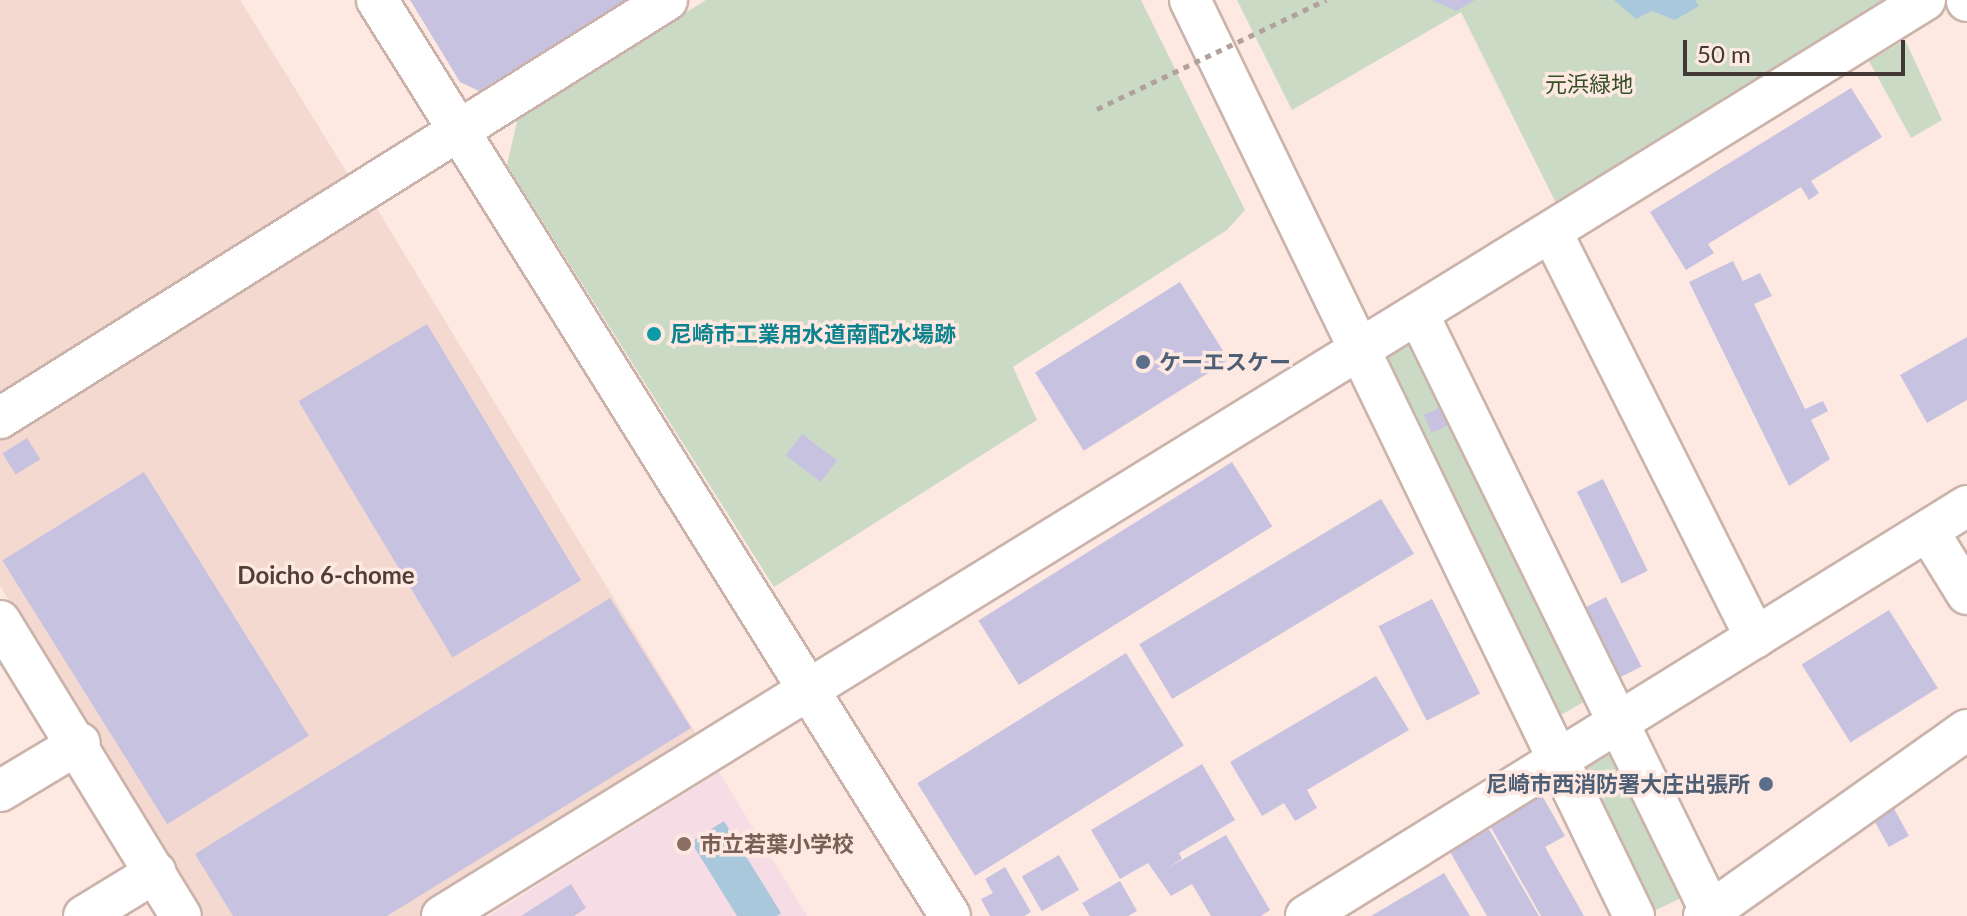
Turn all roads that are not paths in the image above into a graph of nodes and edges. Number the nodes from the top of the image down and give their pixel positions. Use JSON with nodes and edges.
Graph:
{"nodes":[{"id":1,"x":377,"y":0,"type":"edge"},
{"id":2,"x":667,"y":0,"type":"edge"},
{"id":3,"x":1190,"y":0,"type":"edge"},
{"id":4,"x":1925,"y":0,"type":"edge"},
{"id":5,"x":457,"y":129,"type":"junction"},
{"id":6,"x":1552,"y":233,"type":"junction"},
{"id":7,"x":1419,"y":316,"type":"junction"},
{"id":8,"x":1358,"y":350,"type":"junction"},
{"id":9,"x":0,"y":418,"type":"edge"},
{"id":10,"x":1967,"y":506,"type":"edge"},
{"id":11,"x":1928,"y":531,"type":"junction"},
{"id":12,"x":1967,"y":594,"type":"edge"},
{"id":13,"x":0,"y":621,"type":"edge"},
{"id":14,"x":1756,"y":638,"type":"junction"},
{"id":15,"x":810,"y":691,"type":"junction"},
{"id":16,"x":1620,"y":721,"type":"junction"},
{"id":17,"x":1967,"y":730,"type":"edge"},
{"id":18,"x":80,"y":743,"type":"junction"},
{"id":19,"x":1557,"y":758,"type":"junction"},
{"id":20,"x":0,"y":791,"type":"edge"},
{"id":21,"x":156,"y":872,"type":"junction"},
{"id":22,"x":1709,"y":915,"type":"edge"},
{"id":23,"x":84,"y":916,"type":"edge"},
{"id":24,"x":181,"y":916,"type":"edge"},
{"id":25,"x":442,"y":916,"type":"edge"},
{"id":26,"x":950,"y":916,"type":"edge"},
{"id":27,"x":1306,"y":916,"type":"edge"},
{"id":28,"x":1634,"y":916,"type":"edge"}],
"edges":[{"from":1,"to":5,"type":"street"},
{"from":2,"to":5,"type":"street"},
{"from":3,"to":8,"type":"street"},
{"from":4,"to":6,"type":"street"},
{"from":5,"to":9,"type":"street"},
{"from":5,"to":15,"type":"street"},
{"from":6,"to":7,"type":"street"},
{"from":6,"to":14,"type":"street"},
{"from":7,"to":8,"type":"street"},
{"from":7,"to":16,"type":"street"},
{"from":8,"to":15,"type":"street"},
{"from":8,"to":19,"type":"street"},
{"from":10,"to":11,"type":"street"},
{"from":11,"to":12,"type":"street"},
{"from":11,"to":14,"type":"street"},
{"from":13,"to":18,"type":"street"},
{"from":14,"to":16,"type":"street"},
{"from":15,"to":25,"type":"street"},
{"from":15,"to":26,"type":"street"},
{"from":16,"to":19,"type":"street"},
{"from":16,"to":22,"type":"street"},
{"from":17,"to":22,"type":"street"},
{"from":18,"to":20,"type":"street"},
{"from":18,"to":21,"type":"street"},
{"from":19,"to":27,"type":"street"},
{"from":19,"to":28,"type":"street"},
{"from":21,"to":23,"type":"street"},
{"from":21,"to":24,"type":"street"}]}
